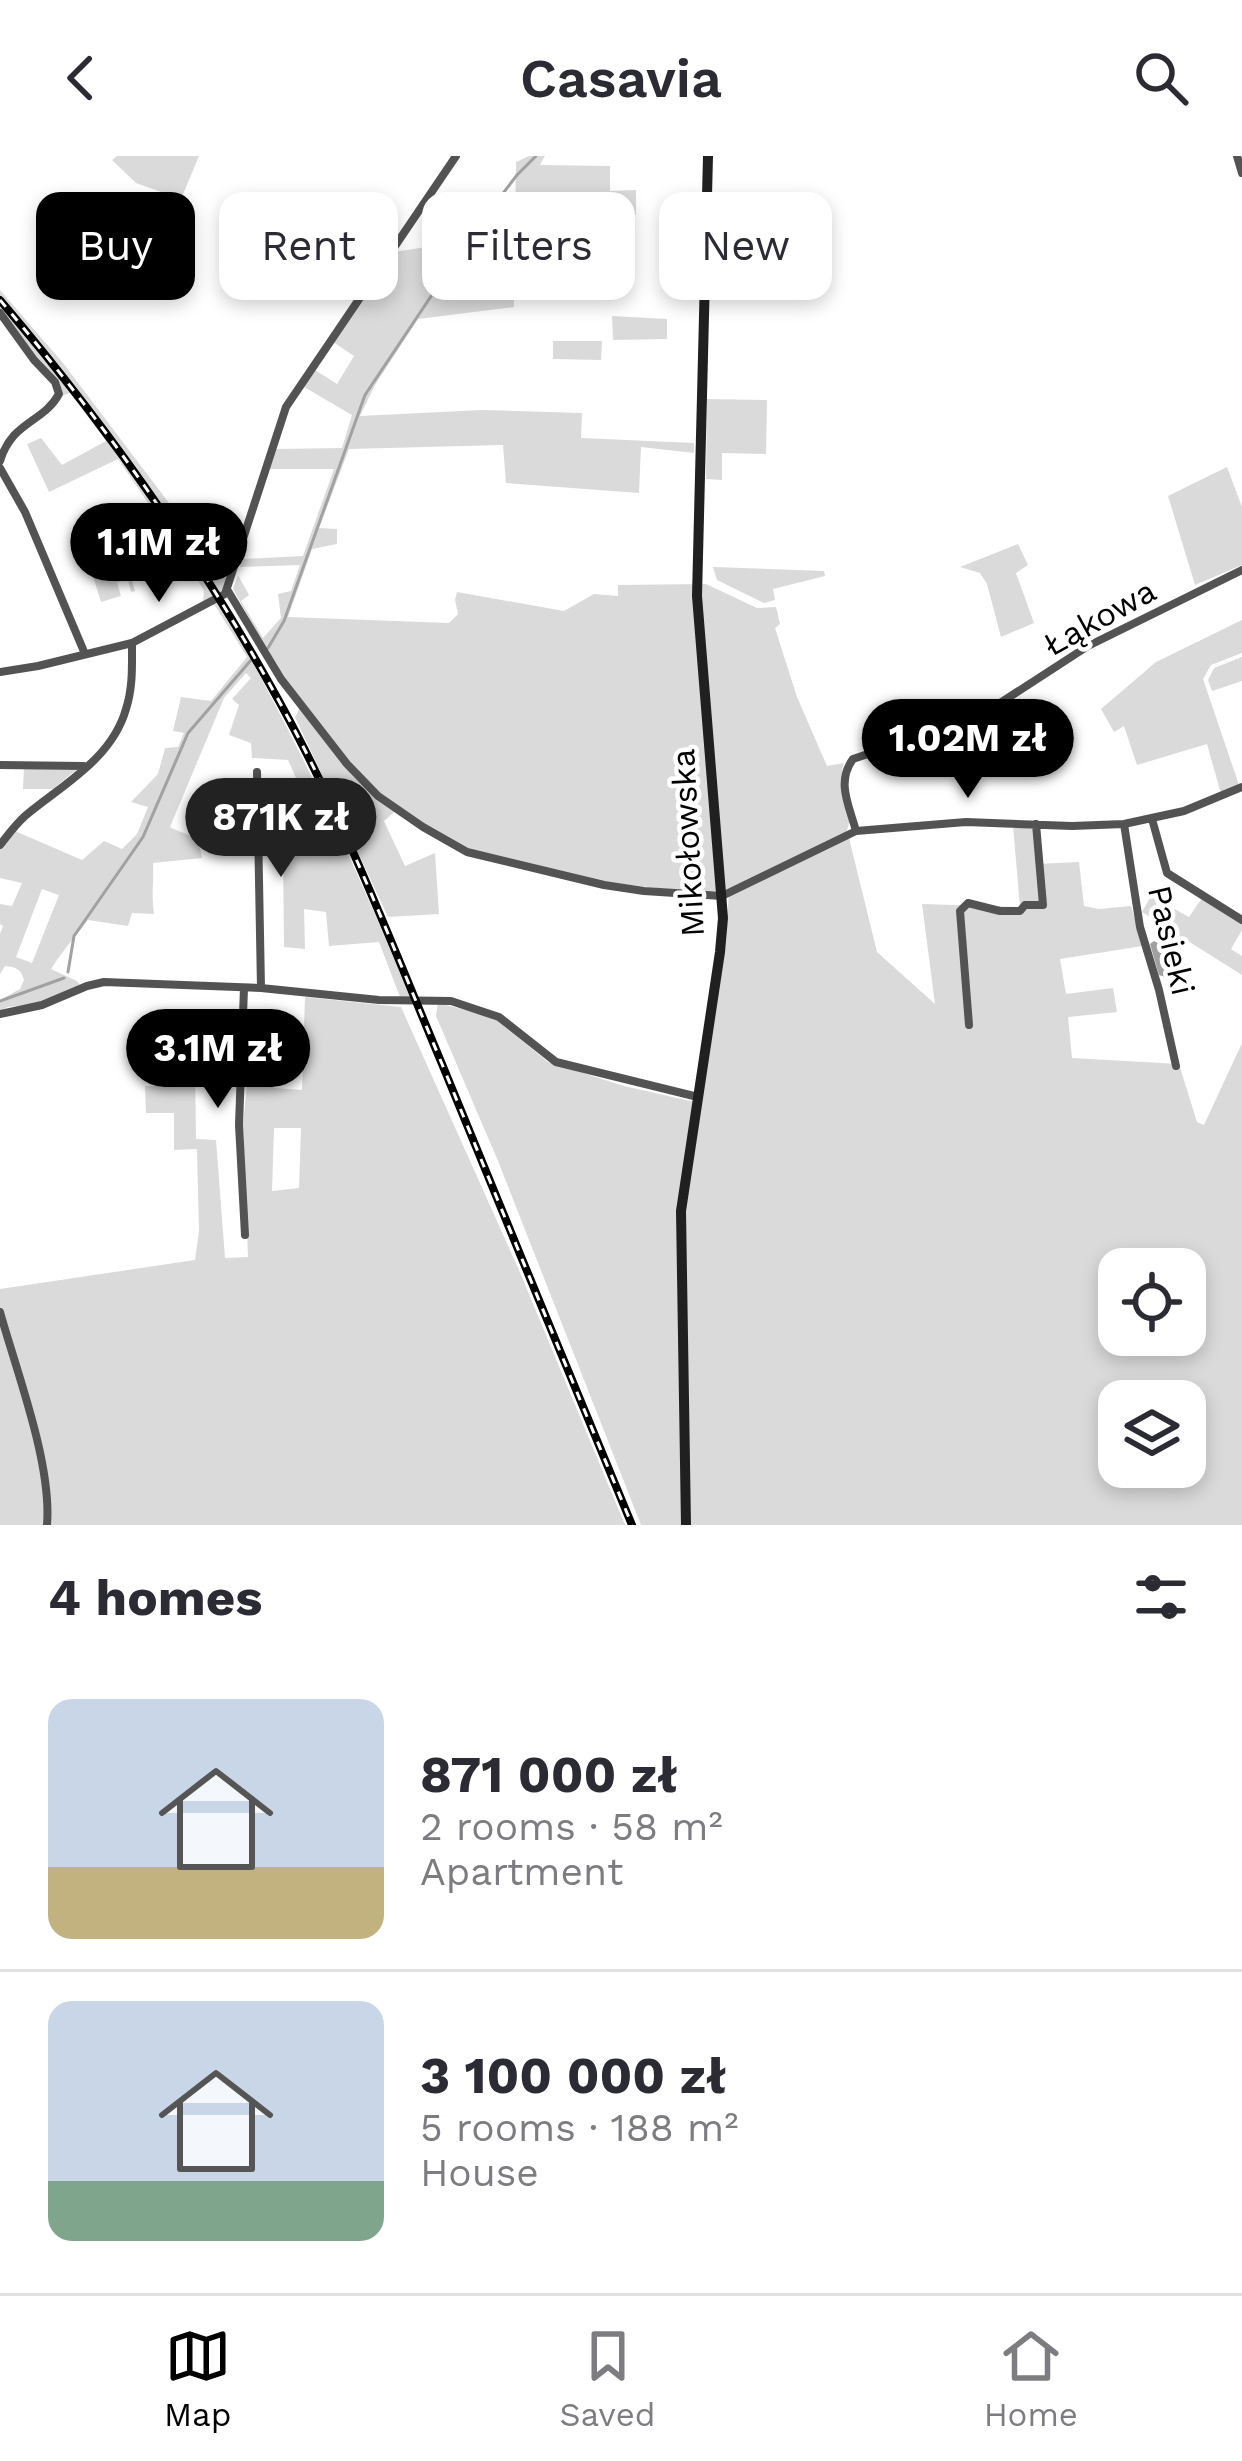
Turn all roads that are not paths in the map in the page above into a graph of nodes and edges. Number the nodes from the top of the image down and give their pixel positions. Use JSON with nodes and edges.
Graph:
{"nodes":[{"id":1,"x":456,"y":156,"type":"edge"},
{"id":2,"x":708,"y":156,"type":"edge"},
{"id":3,"x":1237,"y":156,"type":"edge"},
{"id":4,"x":1242,"y":173,"type":"edge"},
{"id":5,"x":0,"y":314,"type":"edge"},
{"id":6,"x":0,"y":465,"type":"edge"},
{"id":7,"x":1242,"y":570,"type":"edge"},
{"id":8,"x":228,"y":591,"type":"junction"},
{"id":9,"x":132,"y":643,"type":"junction"},
{"id":10,"x":85,"y":655,"type":"junction"},
{"id":11,"x":0,"y":672,"type":"edge"},
{"id":12,"x":0,"y":765,"type":"edge"},
{"id":13,"x":85,"y":766,"type":"junction"},
{"id":14,"x":256,"y":772,"type":"dead end"},
{"id":15,"x":1242,"y":787,"type":"edge"},
{"id":16,"x":1151,"y":819,"type":"junction"},
{"id":17,"x":1036,"y":824,"type":"junction"},
{"id":18,"x":1124,"y":824,"type":"junction"},
{"id":19,"x":856,"y":830,"type":"junction"},
{"id":20,"x":0,"y":845,"type":"edge"},
{"id":21,"x":722,"y":896,"type":"junction"},
{"id":22,"x":1242,"y":920,"type":"edge"},
{"id":23,"x":244,"y":988,"type":"junction"},
{"id":24,"x":261,"y":988,"type":"junction"},
{"id":25,"x":0,"y":1014,"type":"edge"},
{"id":26,"x":968,"y":1025,"type":"dead end"},
{"id":27,"x":1176,"y":1066,"type":"dead end"},
{"id":28,"x":698,"y":1097,"type":"junction"},
{"id":29,"x":244,"y":1235,"type":"dead end"},
{"id":30,"x":0,"y":1312,"type":"edge"},
{"id":31,"x":47,"y":1525,"type":"edge"},
{"id":32,"x":686,"y":1525,"type":"edge"}],
"edges":[{"from":1,"to":8,"type":"street"},
{"from":2,"to":21,"type":"main road","name":"Mikołowska"},
{"from":3,"to":4,"type":"street"},
{"from":5,"to":6,"type":"street"},
{"from":6,"to":10,"type":"street"},
{"from":7,"to":19,"type":"street","name":"Łąkowa"},
{"from":8,"to":9,"type":"street"},
{"from":8,"to":21,"type":"street"},
{"from":9,"to":10,"type":"street"},
{"from":9,"to":13,"type":"street"},
{"from":10,"to":11,"type":"street"},
{"from":12,"to":13,"type":"street"},
{"from":13,"to":20,"type":"street"},
{"from":14,"to":24,"type":"street"},
{"from":15,"to":16,"type":"street"},
{"from":16,"to":18,"type":"street"},
{"from":16,"to":22,"type":"street","name":"Pasieki"},
{"from":17,"to":18,"type":"street"},
{"from":17,"to":19,"type":"street"},
{"from":17,"to":26,"type":"street"},
{"from":18,"to":27,"type":"street","name":"Pasieki"},
{"from":19,"to":21,"type":"street"},
{"from":21,"to":28,"type":"main road","name":"Mikołowska"},
{"from":23,"to":24,"type":"street"},
{"from":23,"to":25,"type":"street"},
{"from":23,"to":29,"type":"street"},
{"from":24,"to":28,"type":"street"},
{"from":28,"to":32,"type":"main road","name":"Mikołowska"},
{"from":30,"to":31,"type":"street"}]}
